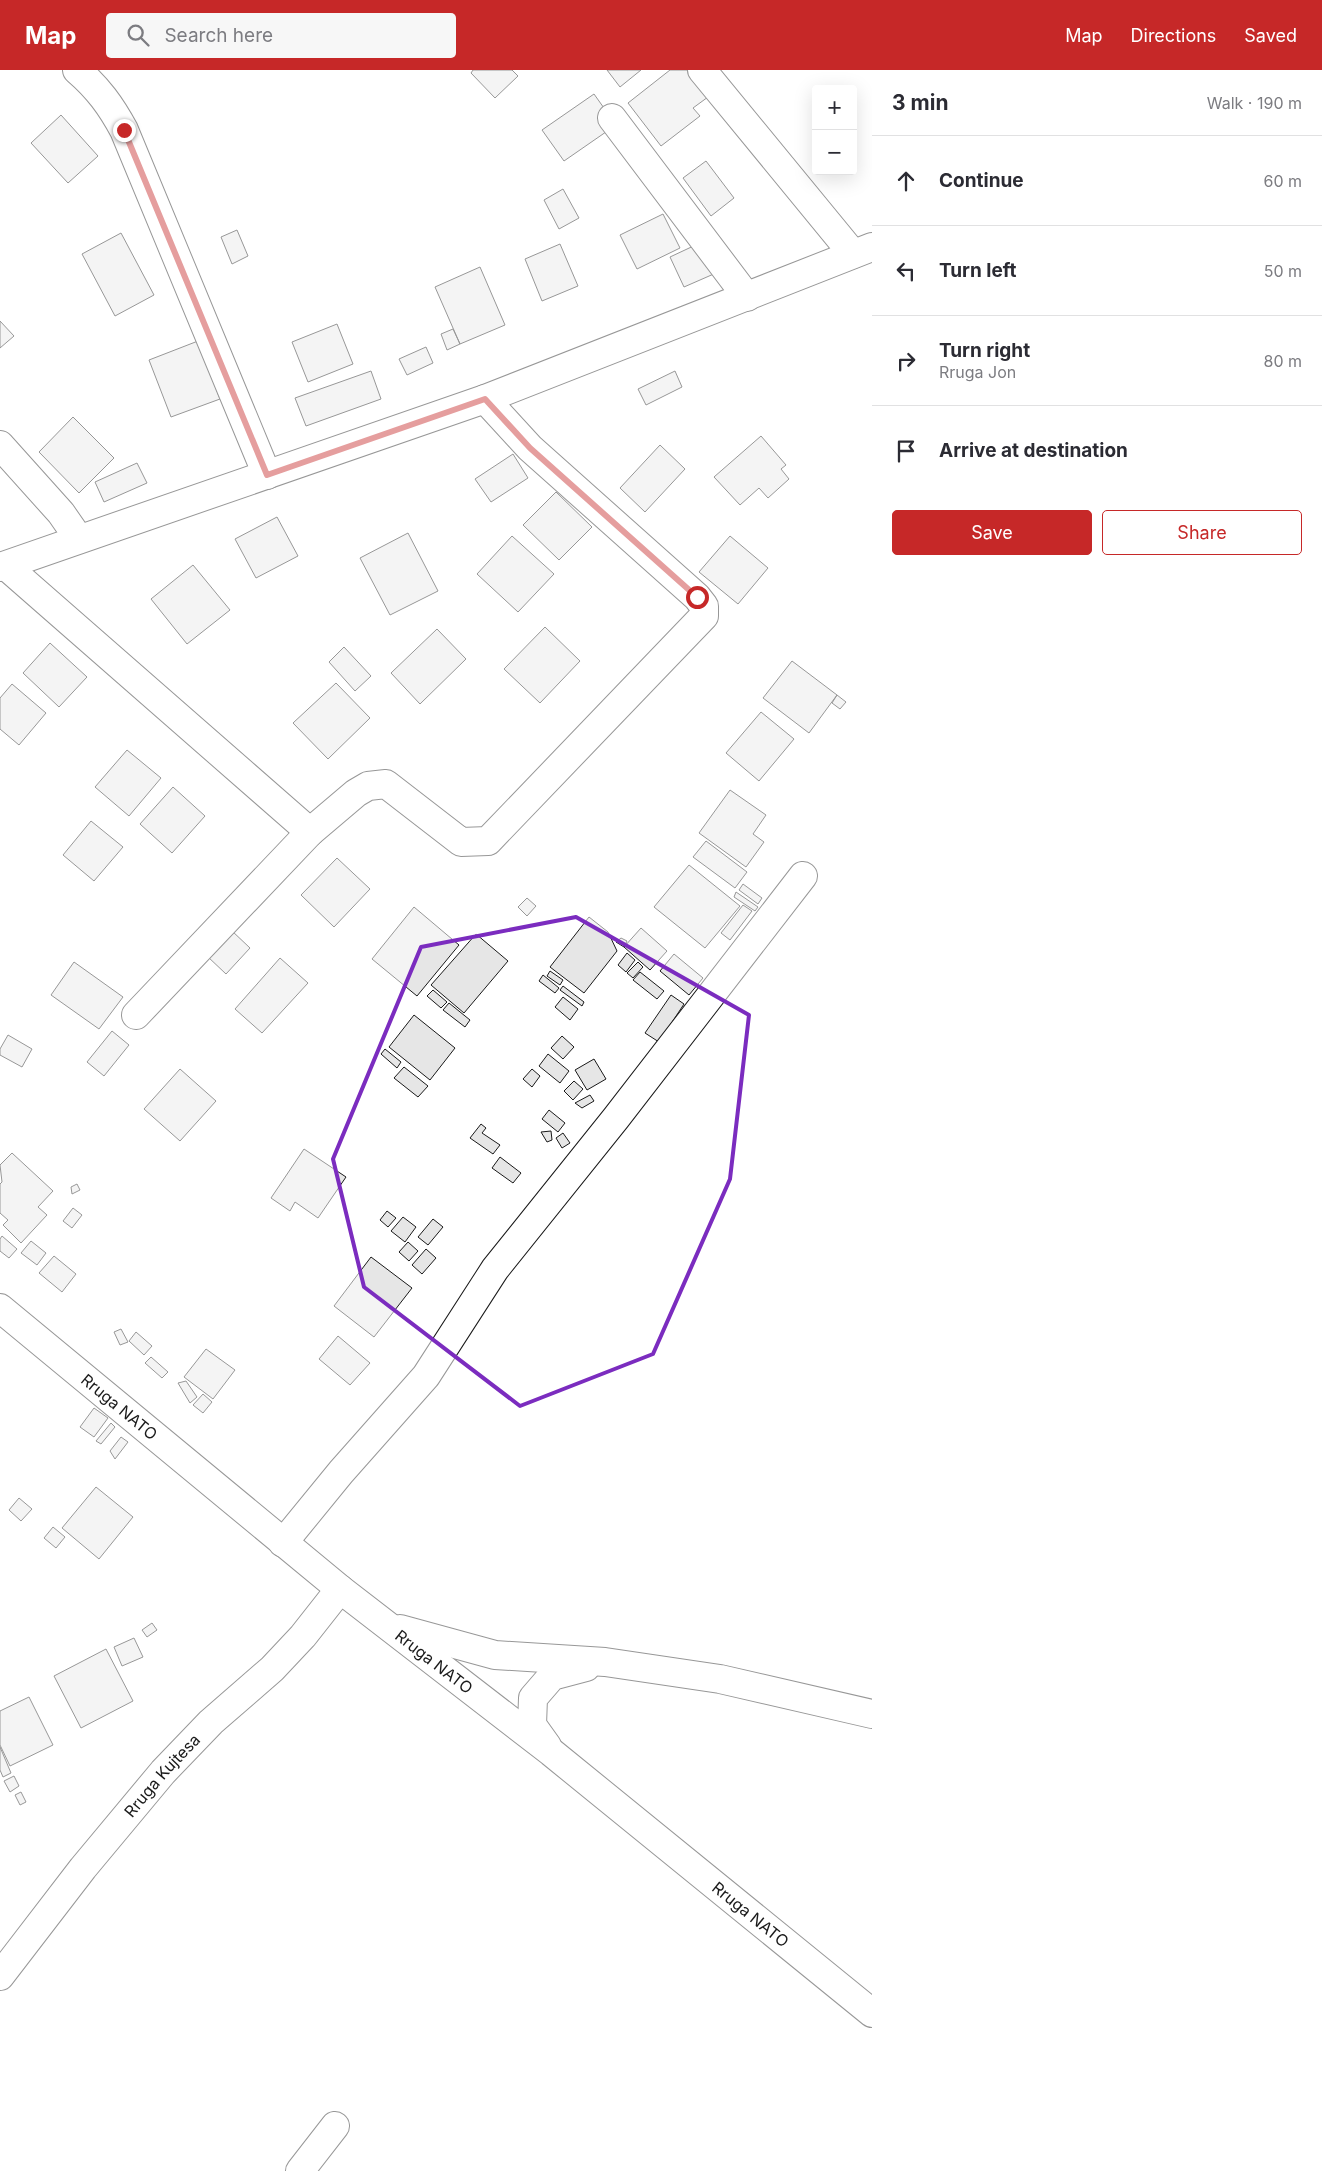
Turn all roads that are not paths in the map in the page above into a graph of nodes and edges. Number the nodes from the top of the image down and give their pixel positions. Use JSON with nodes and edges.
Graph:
{"nodes":[{"id":1,"x":77,"y":70,"type":"edge"},
{"id":2,"x":702,"y":70,"type":"edge"},
{"id":3,"x":612,"y":118,"type":"dead end"},
{"id":4,"x":862,"y":250,"type":"edge"},
{"id":5,"x":747,"y":297,"type":"junction"},
{"id":6,"x":485,"y":399,"type":"junction"},
{"id":7,"x":0,"y":445,"type":"edge"},
{"id":8,"x":267,"y":475,"type":"junction"},
{"id":9,"x":79,"y":539,"type":"junction"},
{"id":10,"x":3,"y":567,"type":"edge"},
{"id":11,"x":310,"y":832,"type":"junction"},
{"id":12,"x":802,"y":876,"type":"dead end"},
{"id":13,"x":136,"y":1015,"type":"dead end"},
{"id":14,"x":0,"y":1308,"type":"edge"},
{"id":15,"x":283,"y":1543,"type":"junction"},
{"id":16,"x":340,"y":1590,"type":"junction"},
{"id":17,"x":387,"y":1626,"type":"junction"},
{"id":18,"x":605,"y":1662,"type":"junction"},
{"id":19,"x":872,"y":1714,"type":"edge"},
{"id":20,"x":551,"y":1752,"type":"junction"},
{"id":21,"x":0,"y":1976,"type":"edge"},
{"id":22,"x":872,"y":2013,"type":"edge"},
{"id":23,"x":335,"y":2126,"type":"dead end"},
{"id":24,"x":300,"y":2171,"type":"edge"}],
"edges":[{"from":1,"to":8,"type":"street"},
{"from":2,"to":4,"type":"street"},
{"from":3,"to":5,"type":"street"},
{"from":4,"to":5,"type":"street"},
{"from":5,"to":6,"type":"street"},
{"from":6,"to":8,"type":"street"},
{"from":6,"to":11,"type":"street"},
{"from":7,"to":9,"type":"street"},
{"from":8,"to":9,"type":"street"},
{"from":9,"to":10,"type":"street"},
{"from":10,"to":11,"type":"street"},
{"from":11,"to":13,"type":"street"},
{"from":12,"to":15,"type":"street"},
{"from":14,"to":15,"type":"street","name":"Rruga NATO"},
{"from":15,"to":16,"type":"street","name":"Rruga NATO"},
{"from":16,"to":17,"type":"street","name":"Rruga NATO"},
{"from":16,"to":21,"type":"street","name":"Rruga Kujtesa"},
{"from":17,"to":18,"type":"street"},
{"from":17,"to":20,"type":"street","name":"Rruga NATO"},
{"from":18,"to":19,"type":"street"},
{"from":18,"to":20,"type":"street"},
{"from":20,"to":22,"type":"street","name":"Rruga NATO"},
{"from":23,"to":24,"type":"street"}]}
